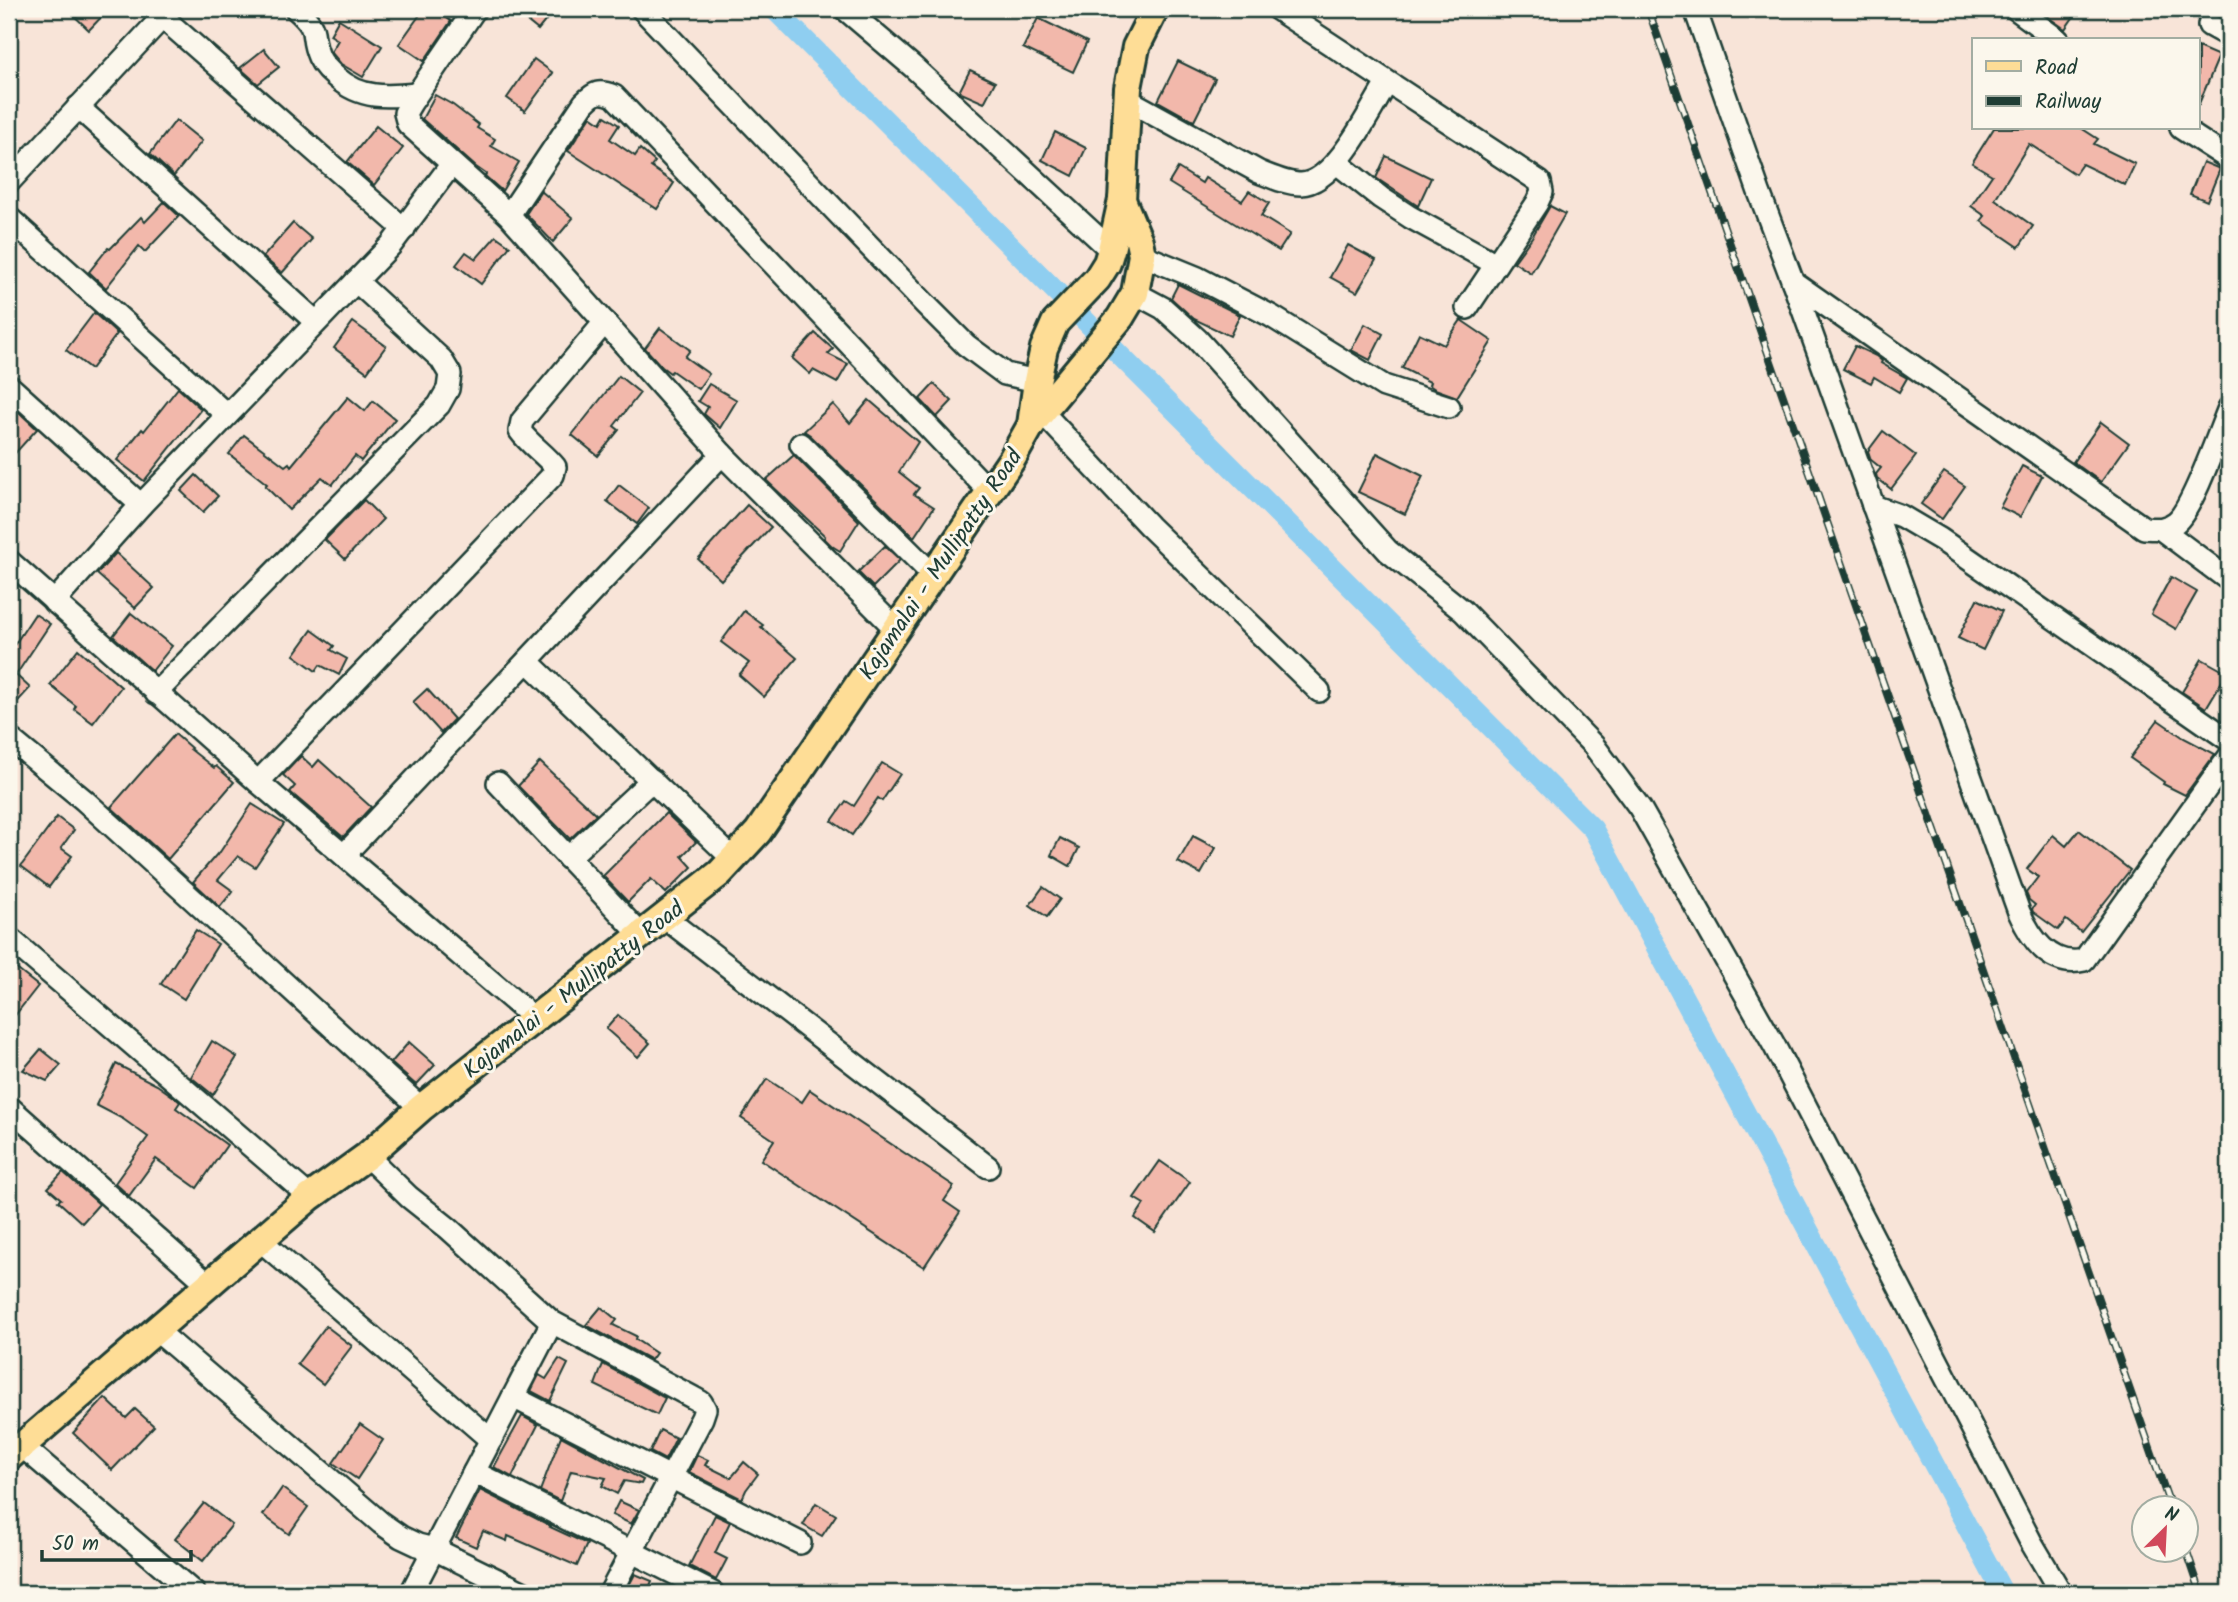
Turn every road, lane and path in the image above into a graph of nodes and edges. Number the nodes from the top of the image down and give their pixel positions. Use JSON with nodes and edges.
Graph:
{"nodes":[{"id":1,"x":296,"y":9,"type":"edge"},
{"id":2,"x":475,"y":9,"type":"edge"},
{"id":3,"x":642,"y":9,"type":"edge"},
{"id":4,"x":845,"y":9,"type":"edge"},
{"id":5,"x":1155,"y":9,"type":"edge"},
{"id":6,"x":1277,"y":9,"type":"edge"},
{"id":7,"x":1695,"y":9,"type":"edge"},
{"id":8,"x":2016,"y":9,"type":"edge"},
{"id":9,"x":166,"y":13,"type":"edge"},
{"id":10,"x":2209,"y":25,"type":"dead end"},
{"id":11,"x":2229,"y":36,"type":"edge"},
{"id":12,"x":2055,"y":38,"type":"edge"},
{"id":13,"x":1387,"y":83,"type":"junction"},
{"id":14,"x":416,"y":94,"type":"junction"},
{"id":15,"x":1126,"y":99,"type":"junction"},
{"id":16,"x":78,"y":107,"type":"junction"},
{"id":17,"x":2184,"y":130,"type":"edge"},
{"id":18,"x":2229,"y":159,"type":"edge"},
{"id":19,"x":1337,"y":163,"type":"junction"},
{"id":20,"x":451,"y":165,"type":"junction"},
{"id":21,"x":9,"y":181,"type":"edge"},
{"id":22,"x":1122,"y":200,"type":"junction"},
{"id":23,"x":509,"y":215,"type":"junction"},
{"id":24,"x":9,"y":218,"type":"edge"},
{"id":25,"x":404,"y":229,"type":"junction"},
{"id":26,"x":1111,"y":250,"type":"junction"},
{"id":27,"x":1142,"y":255,"type":"junction"},
{"id":28,"x":1496,"y":264,"type":"junction"},
{"id":29,"x":356,"y":281,"type":"junction"},
{"id":30,"x":1793,"y":282,"type":"junction"},
{"id":31,"x":1135,"y":293,"type":"junction"},
{"id":32,"x":1467,"y":308,"type":"dead end"},
{"id":33,"x":605,"y":322,"type":"junction"},
{"id":34,"x":316,"y":323,"type":"junction"},
{"id":35,"x":1037,"y":381,"type":"junction"},
{"id":36,"x":9,"y":386,"type":"edge"},
{"id":37,"x":1449,"y":407,"type":"dead end"},
{"id":38,"x":2229,"y":408,"type":"edge"},
{"id":39,"x":227,"y":415,"type":"junction"},
{"id":40,"x":1037,"y":419,"type":"junction"},
{"id":41,"x":800,"y":444,"type":"dead end"},
{"id":42,"x":2221,"y":453,"type":"edge"},
{"id":43,"x":722,"y":454,"type":"junction"},
{"id":44,"x":989,"y":492,"type":"junction"},
{"id":45,"x":141,"y":505,"type":"junction"},
{"id":46,"x":1873,"y":506,"type":"junction"},
{"id":47,"x":2168,"y":526,"type":"junction"},
{"id":48,"x":9,"y":561,"type":"edge"},
{"id":49,"x":933,"y":575,"type":"junction"},
{"id":50,"x":2229,"y":580,"type":"edge"},
{"id":51,"x":54,"y":602,"type":"junction"},
{"id":52,"x":896,"y":629,"type":"junction"},
{"id":53,"x":527,"y":661,"type":"junction"},
{"id":54,"x":1319,"y":691,"type":"dead end"},
{"id":55,"x":156,"y":693,"type":"junction"},
{"id":56,"x":9,"y":738,"type":"edge"},
{"id":57,"x":2229,"y":740,"type":"edge"},
{"id":58,"x":2229,"y":757,"type":"edge"},
{"id":59,"x":652,"y":780,"type":"junction"},
{"id":60,"x":258,"y":782,"type":"junction"},
{"id":61,"x":498,"y":783,"type":"dead end"},
{"id":62,"x":344,"y":855,"type":"junction"},
{"id":63,"x":568,"y":858,"type":"junction"},
{"id":64,"x":733,"y":859,"type":"junction"},
{"id":65,"x":664,"y":917,"type":"junction"},
{"id":66,"x":641,"y":935,"type":"junction"},
{"id":67,"x":9,"y":938,"type":"edge"},
{"id":68,"x":535,"y":1019,"type":"junction"},
{"id":69,"x":9,"y":1107,"type":"edge"},
{"id":70,"x":421,"y":1108,"type":"junction"},
{"id":71,"x":367,"y":1156,"type":"junction"},
{"id":72,"x":988,"y":1167,"type":"dead end"},
{"id":73,"x":310,"y":1197,"type":"junction"},
{"id":74,"x":260,"y":1240,"type":"junction"},
{"id":75,"x":208,"y":1284,"type":"junction"},
{"id":76,"x":552,"y":1322,"type":"junction"},
{"id":77,"x":156,"y":1330,"type":"junction"},
{"id":78,"x":513,"y":1397,"type":"junction"},
{"id":79,"x":491,"y":1440,"type":"junction"},
{"id":80,"x":15,"y":1451,"type":"edge"},
{"id":81,"x":474,"y":1472,"type":"junction"},
{"id":82,"x":671,"y":1478,"type":"junction"},
{"id":83,"x":800,"y":1543,"type":"dead end"},
{"id":84,"x":434,"y":1549,"type":"junction"},
{"id":85,"x":632,"y":1552,"type":"junction"},
{"id":86,"x":194,"y":1593,"type":"edge"},
{"id":87,"x":411,"y":1593,"type":"edge"},
{"id":88,"x":524,"y":1593,"type":"edge"},
{"id":89,"x":610,"y":1593,"type":"edge"},
{"id":90,"x":713,"y":1593,"type":"edge"},
{"id":91,"x":2061,"y":1593,"type":"edge"}],
"edges":[{"from":1,"to":14,"type":"street"},
{"from":2,"to":14,"type":"street"},
{"from":3,"to":35,"type":"street"},
{"from":4,"to":26,"type":"street"},
{"from":5,"to":15,"type":"main road","name":"Kajamalai - Mullipatty Road"},
{"from":6,"to":13,"type":"street"},
{"from":7,"to":30,"type":"street"},
{"from":8,"to":12,"type":"street"},
{"from":9,"to":16,"type":"street"},
{"from":9,"to":25,"type":"street"},
{"from":10,"to":11,"type":"street"},
{"from":13,"to":19,"type":"street"},
{"from":13,"to":28,"type":"street"},
{"from":14,"to":20,"type":"street"},
{"from":15,"to":19,"type":"street"},
{"from":15,"to":22,"type":"main road","name":"Kajamalai - Mullipatty Road"},
{"from":16,"to":21,"type":"street"},
{"from":16,"to":34,"type":"street"},
{"from":17,"to":18,"type":"street"},
{"from":19,"to":28,"type":"street"},
{"from":20,"to":23,"type":"street"},
{"from":20,"to":25,"type":"street"},
{"from":22,"to":26,"type":"main road","name":"Kajamalai - Mullipatty Road"},
{"from":22,"to":27,"type":"main road","name":"Kajamalai - Mullipatty Road"},
{"from":23,"to":33,"type":"street"},
{"from":23,"to":44,"type":"street"},
{"from":24,"to":39,"type":"street"},
{"from":25,"to":29,"type":"street"},
{"from":26,"to":35,"type":"main road","name":"Kajamalai - Mullipatty Road"},
{"from":27,"to":31,"type":"main road","name":"Kajamalai - Mullipatty Road"},
{"from":27,"to":37,"type":"street"},
{"from":28,"to":32,"type":"street"},
{"from":29,"to":34,"type":"street"},
{"from":29,"to":55,"type":"street"},
{"from":30,"to":46,"type":"street"},
{"from":30,"to":47,"type":"street"},
{"from":31,"to":40,"type":"main road","name":"Kajamalai - Mullipatty Road"},
{"from":31,"to":91,"type":"street"},
{"from":33,"to":43,"type":"street"},
{"from":33,"to":60,"type":"street"},
{"from":34,"to":39,"type":"street"},
{"from":35,"to":40,"type":"main road","name":"Kajamalai - Mullipatty Road"},
{"from":36,"to":45,"type":"street"},
{"from":38,"to":42,"type":"street"},
{"from":39,"to":45,"type":"street"},
{"from":40,"to":44,"type":"main road","name":"Kajamalai - Mullipatty Road"},
{"from":40,"to":54,"type":"street"},
{"from":41,"to":49,"type":"street"},
{"from":42,"to":47,"type":"street"},
{"from":43,"to":52,"type":"street"},
{"from":43,"to":53,"type":"street"},
{"from":44,"to":49,"type":"main road","name":"Kajamalai - Mullipatty Road"},
{"from":45,"to":51,"type":"street"},
{"from":46,"to":57,"type":"street"},
{"from":46,"to":58,"type":"street"},
{"from":47,"to":50,"type":"street"},
{"from":48,"to":51,"type":"street"},
{"from":49,"to":52,"type":"main road","name":"Kajamalai - Mullipatty Road"},
{"from":51,"to":55,"type":"street"},
{"from":52,"to":64,"type":"main road","name":"Kajamalai - Mullipatty Road"},
{"from":53,"to":59,"type":"street"},
{"from":53,"to":62,"type":"street"},
{"from":55,"to":60,"type":"street"},
{"from":56,"to":70,"type":"street"},
{"from":59,"to":63,"type":"street"},
{"from":59,"to":64,"type":"street"},
{"from":60,"to":62,"type":"street"},
{"from":61,"to":63,"type":"street"},
{"from":62,"to":68,"type":"street"},
{"from":63,"to":66,"type":"street"},
{"from":64,"to":65,"type":"main road","name":"Kajamalai - Mullipatty Road"},
{"from":65,"to":66,"type":"main road","name":"Kajamalai - Mullipatty Road"},
{"from":65,"to":72,"type":"street"},
{"from":66,"to":68,"type":"main road","name":"Kajamalai - Mullipatty Road"},
{"from":67,"to":73,"type":"street"},
{"from":68,"to":70,"type":"main road","name":"Kajamalai - Mullipatty Road"},
{"from":69,"to":75,"type":"street"},
{"from":70,"to":71,"type":"main road","name":"Kajamalai - Mullipatty Road"},
{"from":71,"to":73,"type":"main road","name":"Kajamalai - Mullipatty Road"},
{"from":71,"to":76,"type":"street"},
{"from":73,"to":74,"type":"main road","name":"Kajamalai - Mullipatty Road"},
{"from":74,"to":75,"type":"main road","name":"Kajamalai - Mullipatty Road"},
{"from":74,"to":79,"type":"street"},
{"from":75,"to":77,"type":"main road","name":"Kajamalai - Mullipatty Road"},
{"from":76,"to":78,"type":"street"},
{"from":76,"to":82,"type":"street"},
{"from":77,"to":80,"type":"main road","name":"Kajamalai - Mullipatty Road"},
{"from":77,"to":84,"type":"street"},
{"from":78,"to":79,"type":"street"},
{"from":78,"to":82,"type":"street"},
{"from":79,"to":81,"type":"street"},
{"from":80,"to":86,"type":"street"},
{"from":81,"to":84,"type":"street"},
{"from":81,"to":85,"type":"street"},
{"from":82,"to":83,"type":"street"},
{"from":82,"to":85,"type":"street"},
{"from":84,"to":87,"type":"street"},
{"from":84,"to":88,"type":"street"},
{"from":85,"to":89,"type":"street"},
{"from":85,"to":90,"type":"street"}]}
